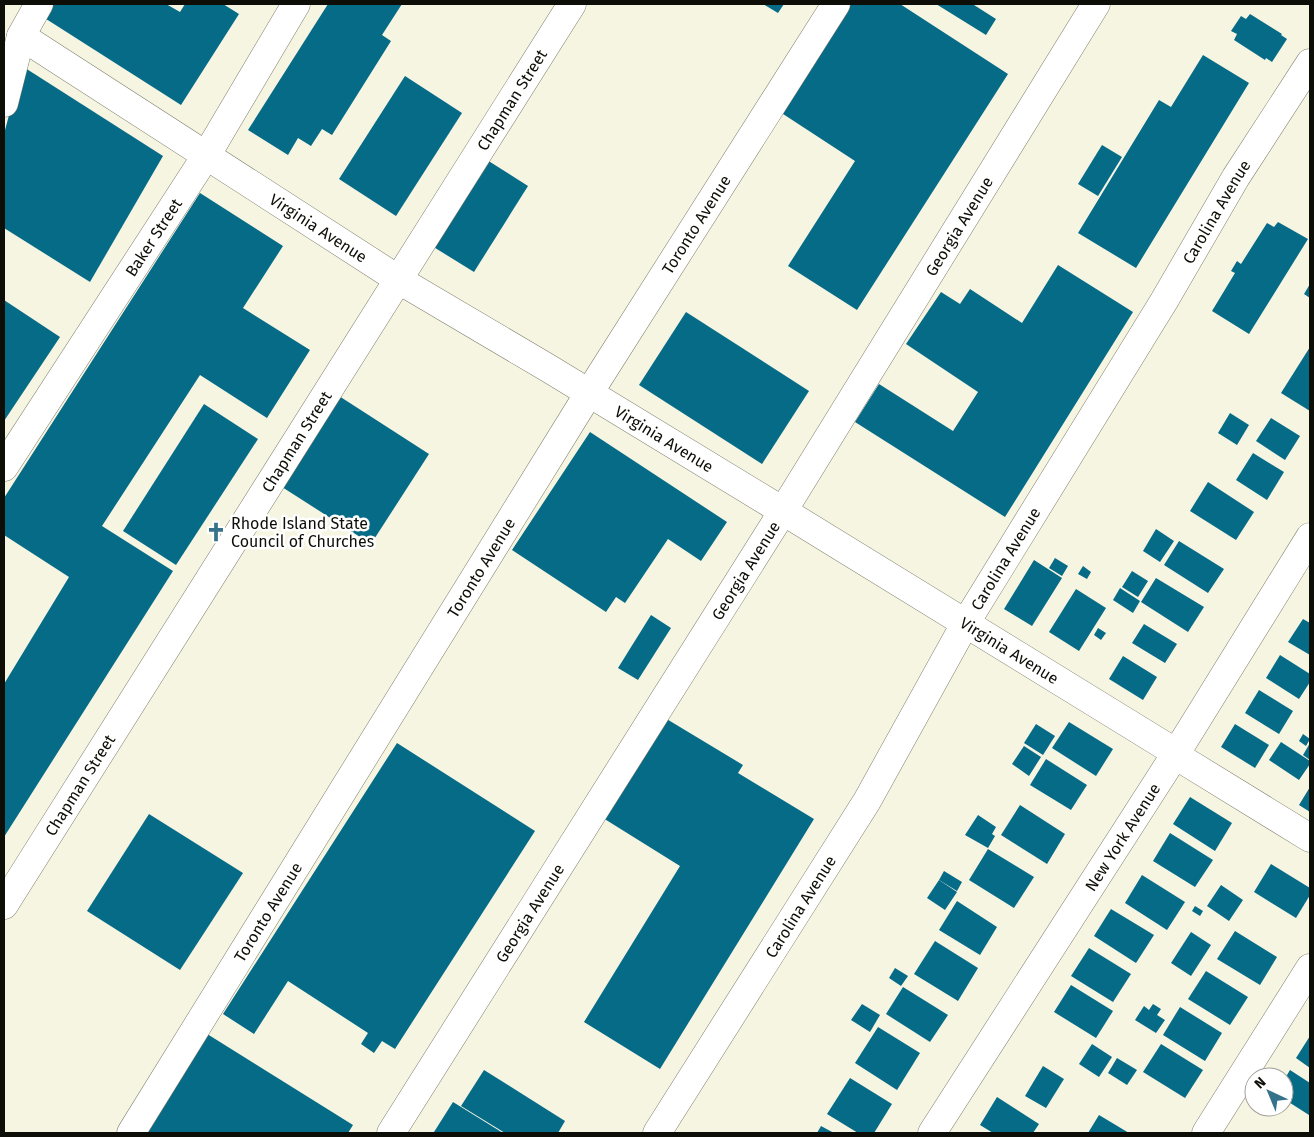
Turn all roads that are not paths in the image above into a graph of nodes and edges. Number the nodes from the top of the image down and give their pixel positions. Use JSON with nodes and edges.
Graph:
{"nodes":[{"id":1,"x":39,"y":4,"type":"edge"},
{"id":2,"x":296,"y":4,"type":"edge"},
{"id":3,"x":572,"y":4,"type":"edge"},
{"id":4,"x":836,"y":4,"type":"edge"},
{"id":5,"x":1096,"y":4,"type":"edge"},
{"id":6,"x":21,"y":36,"type":"junction"},
{"id":7,"x":1310,"y":63,"type":"edge"},
{"id":8,"x":4,"y":103,"type":"edge"},
{"id":9,"x":206,"y":156,"type":"junction"},
{"id":10,"x":399,"y":278,"type":"junction"},
{"id":11,"x":588,"y":394,"type":"junction"},
{"id":12,"x":4,"y":467,"type":"edge"},
{"id":13,"x":783,"y":511,"type":"junction"},
{"id":14,"x":1310,"y":537,"type":"edge"},
{"id":15,"x":965,"y":624,"type":"junction"},
{"id":16,"x":1175,"y":755,"type":"junction"},
{"id":17,"x":1310,"y":838,"type":"edge"},
{"id":18,"x":4,"y":905,"type":"edge"},
{"id":19,"x":1310,"y":968,"type":"edge"},
{"id":20,"x":131,"y":1133,"type":"edge"},
{"id":21,"x":391,"y":1133,"type":"edge"},
{"id":22,"x":657,"y":1133,"type":"edge"},
{"id":23,"x":932,"y":1133,"type":"edge"},
{"id":24,"x":1206,"y":1133,"type":"edge"}],
"edges":[{"from":1,"to":6,"type":"street"},
{"from":2,"to":9,"type":"street","name":"Baker Street"},
{"from":3,"to":10,"type":"street","name":"Chapman Street"},
{"from":4,"to":11,"type":"street","name":"Toronto Avenue"},
{"from":5,"to":13,"type":"street","name":"Georgia Avenue"},
{"from":6,"to":8,"type":"street"},
{"from":6,"to":9,"type":"street","name":"Virginia Avenue"},
{"from":7,"to":15,"type":"street","name":"Carolina Avenue"},
{"from":9,"to":10,"type":"street","name":"Virginia Avenue"},
{"from":9,"to":12,"type":"street","name":"Baker Street"},
{"from":10,"to":11,"type":"street","name":"Virginia Avenue"},
{"from":10,"to":18,"type":"street","name":"Chapman Street"},
{"from":11,"to":13,"type":"street","name":"Virginia Avenue"},
{"from":11,"to":20,"type":"street","name":"Toronto Avenue"},
{"from":13,"to":15,"type":"street","name":"Virginia Avenue"},
{"from":13,"to":21,"type":"street","name":"Georgia Avenue"},
{"from":14,"to":16,"type":"street","name":"New York Avenue"},
{"from":15,"to":16,"type":"street","name":"Virginia Avenue"},
{"from":15,"to":22,"type":"street","name":"Carolina Avenue"},
{"from":16,"to":17,"type":"street","name":"Virginia Avenue"},
{"from":16,"to":23,"type":"street","name":"New York Avenue"},
{"from":19,"to":24,"type":"street"}]}
